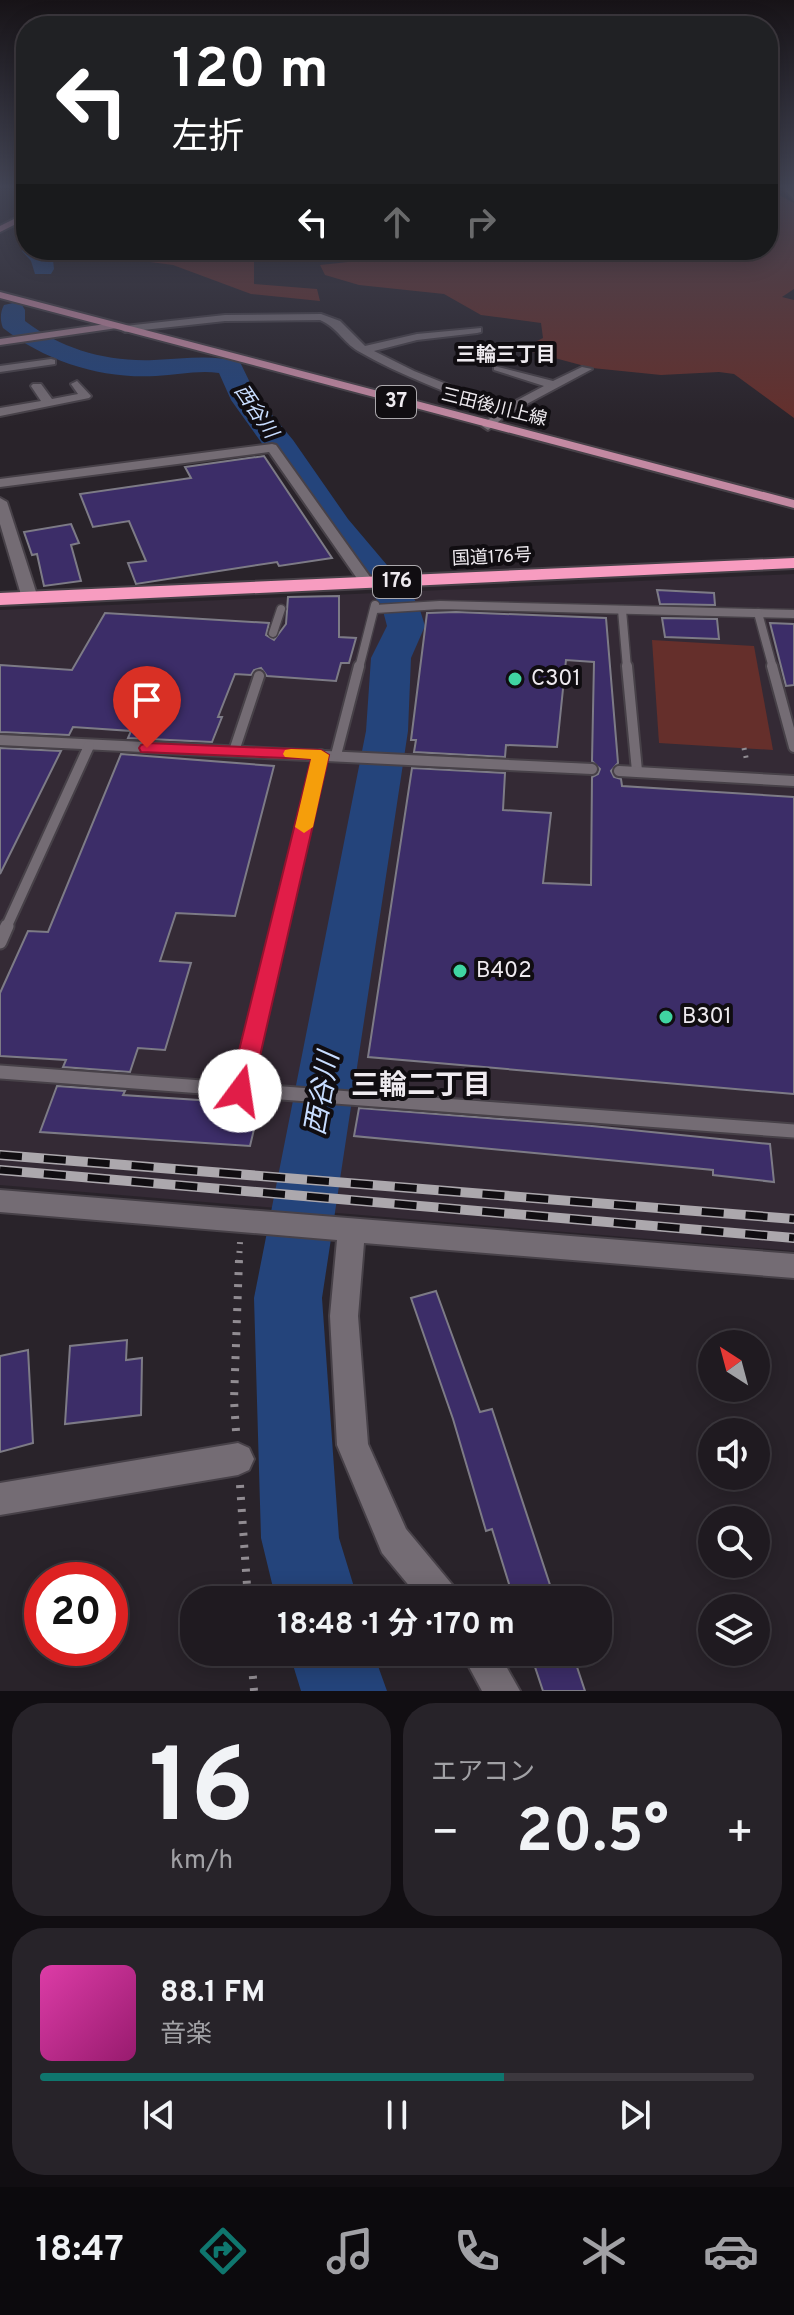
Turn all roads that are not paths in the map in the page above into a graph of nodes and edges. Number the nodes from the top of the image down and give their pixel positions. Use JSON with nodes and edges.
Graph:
{"nodes":[{"id":1,"x":0,"y":295,"type":"edge"},
{"id":2,"x":119,"y":328,"type":"junction"},
{"id":3,"x":477,"y":330,"type":"dead end"},
{"id":4,"x":0,"y":342,"type":"edge"},
{"id":5,"x":364,"y":350,"type":"junction"},
{"id":6,"x":51,"y":362,"type":"dead end"},
{"id":7,"x":498,"y":368,"type":"dead end"},
{"id":8,"x":0,"y":369,"type":"edge"},
{"id":9,"x":586,"y":369,"type":"dead end"},
{"id":10,"x":77,"y":384,"type":"dead end"},
{"id":11,"x":554,"y":385,"type":"junction"},
{"id":12,"x":37,"y":386,"type":"dead end"},
{"id":13,"x":49,"y":403,"type":"junction"},
{"id":14,"x":504,"y":411,"type":"junction"},
{"id":15,"x":0,"y":412,"type":"edge"},
{"id":16,"x":488,"y":426,"type":"junction"},
{"id":17,"x":0,"y":483,"type":"edge"},
{"id":18,"x":0,"y":502,"type":"edge"},
{"id":19,"x":794,"y":504,"type":"edge"},
{"id":20,"x":794,"y":563,"type":"edge"},
{"id":21,"x":368,"y":584,"type":"junction"},
{"id":22,"x":30,"y":598,"type":"junction"},
{"id":23,"x":0,"y":599,"type":"edge"},
{"id":24,"x":281,"y":609,"type":"dead end"},
{"id":25,"x":622,"y":610,"type":"junction"},
{"id":26,"x":758,"y":613,"type":"junction"},
{"id":27,"x":794,"y":614,"type":"edge"},
{"id":28,"x":273,"y":633,"type":"dead end"},
{"id":29,"x":259,"y":676,"type":"dead end"},
{"id":30,"x":0,"y":740,"type":"edge"},
{"id":31,"x":89,"y":746,"type":"junction"},
{"id":32,"x":794,"y":747,"type":"edge"},
{"id":33,"x":234,"y":751,"type":"junction"},
{"id":34,"x":321,"y":755,"type":"junction"},
{"id":35,"x":336,"y":755,"type":"junction"},
{"id":36,"x":592,"y":769,"type":"dead end"},
{"id":37,"x":619,"y":771,"type":"dead end"},
{"id":38,"x":637,"y":771,"type":"junction"},
{"id":39,"x":794,"y":781,"type":"edge"},
{"id":40,"x":0,"y":942,"type":"edge"},
{"id":41,"x":0,"y":1072,"type":"edge"},
{"id":42,"x":240,"y":1091,"type":"junction"},
{"id":43,"x":794,"y":1131,"type":"edge"},
{"id":44,"x":0,"y":1201,"type":"edge"},
{"id":45,"x":352,"y":1228,"type":"junction"},
{"id":46,"x":794,"y":1266,"type":"edge"},
{"id":47,"x":238,"y":1459,"type":"road end"},
{"id":48,"x":0,"y":1499,"type":"edge"},
{"id":49,"x":431,"y":1586,"type":"edge"},
{"id":50,"x":487,"y":1666,"type":"edge"},
{"id":51,"x":502,"y":1691,"type":"edge"}],
"edges":[{"from":1,"to":2,"type":"main road","name":"三田後川上線","number":"37"},
{"from":2,"to":4,"type":"street"},
{"from":2,"to":5,"type":"street"},
{"from":2,"to":16,"type":"main road","name":"三田後川上線","number":"37"},
{"from":3,"to":5,"type":"street"},
{"from":5,"to":14,"type":"street"},
{"from":6,"to":8,"type":"street"},
{"from":7,"to":11,"type":"street"},
{"from":9,"to":11,"type":"street"},
{"from":10,"to":13,"type":"street"},
{"from":11,"to":14,"type":"street"},
{"from":12,"to":13,"type":"street"},
{"from":13,"to":15,"type":"street"},
{"from":14,"to":16,"type":"street"},
{"from":16,"to":19,"type":"main road","name":"三田後川上線","number":"37"},
{"from":17,"to":21,"type":"street"},
{"from":18,"to":22,"type":"street"},
{"from":20,"to":21,"type":"highway","name":"国道176号","number":"176"},
{"from":21,"to":22,"type":"highway","name":"国道176号","number":"176"},
{"from":22,"to":23,"type":"highway","name":"国道176号","number":"176"},
{"from":24,"to":28,"type":"lane"},
{"from":25,"to":26,"type":"lane"},
{"from":25,"to":35,"type":"lane"},
{"from":25,"to":38,"type":"lane"},
{"from":26,"to":27,"type":"lane"},
{"from":26,"to":32,"type":"lane"},
{"from":29,"to":33,"type":"lane"},
{"from":30,"to":31,"type":"lane"},
{"from":31,"to":33,"type":"lane"},
{"from":31,"to":40,"type":"lane"},
{"from":33,"to":34,"type":"lane"},
{"from":34,"to":35,"type":"lane"},
{"from":34,"to":42,"type":"lane"},
{"from":35,"to":36,"type":"lane"},
{"from":37,"to":38,"type":"lane"},
{"from":38,"to":39,"type":"lane"},
{"from":41,"to":42,"type":"lane"},
{"from":42,"to":43,"type":"lane"},
{"from":44,"to":45,"type":"street"},
{"from":45,"to":46,"type":"street"},
{"from":45,"to":49,"type":"street"},
{"from":47,"to":48,"type":"street"},
{"from":50,"to":51,"type":"street"}]}
